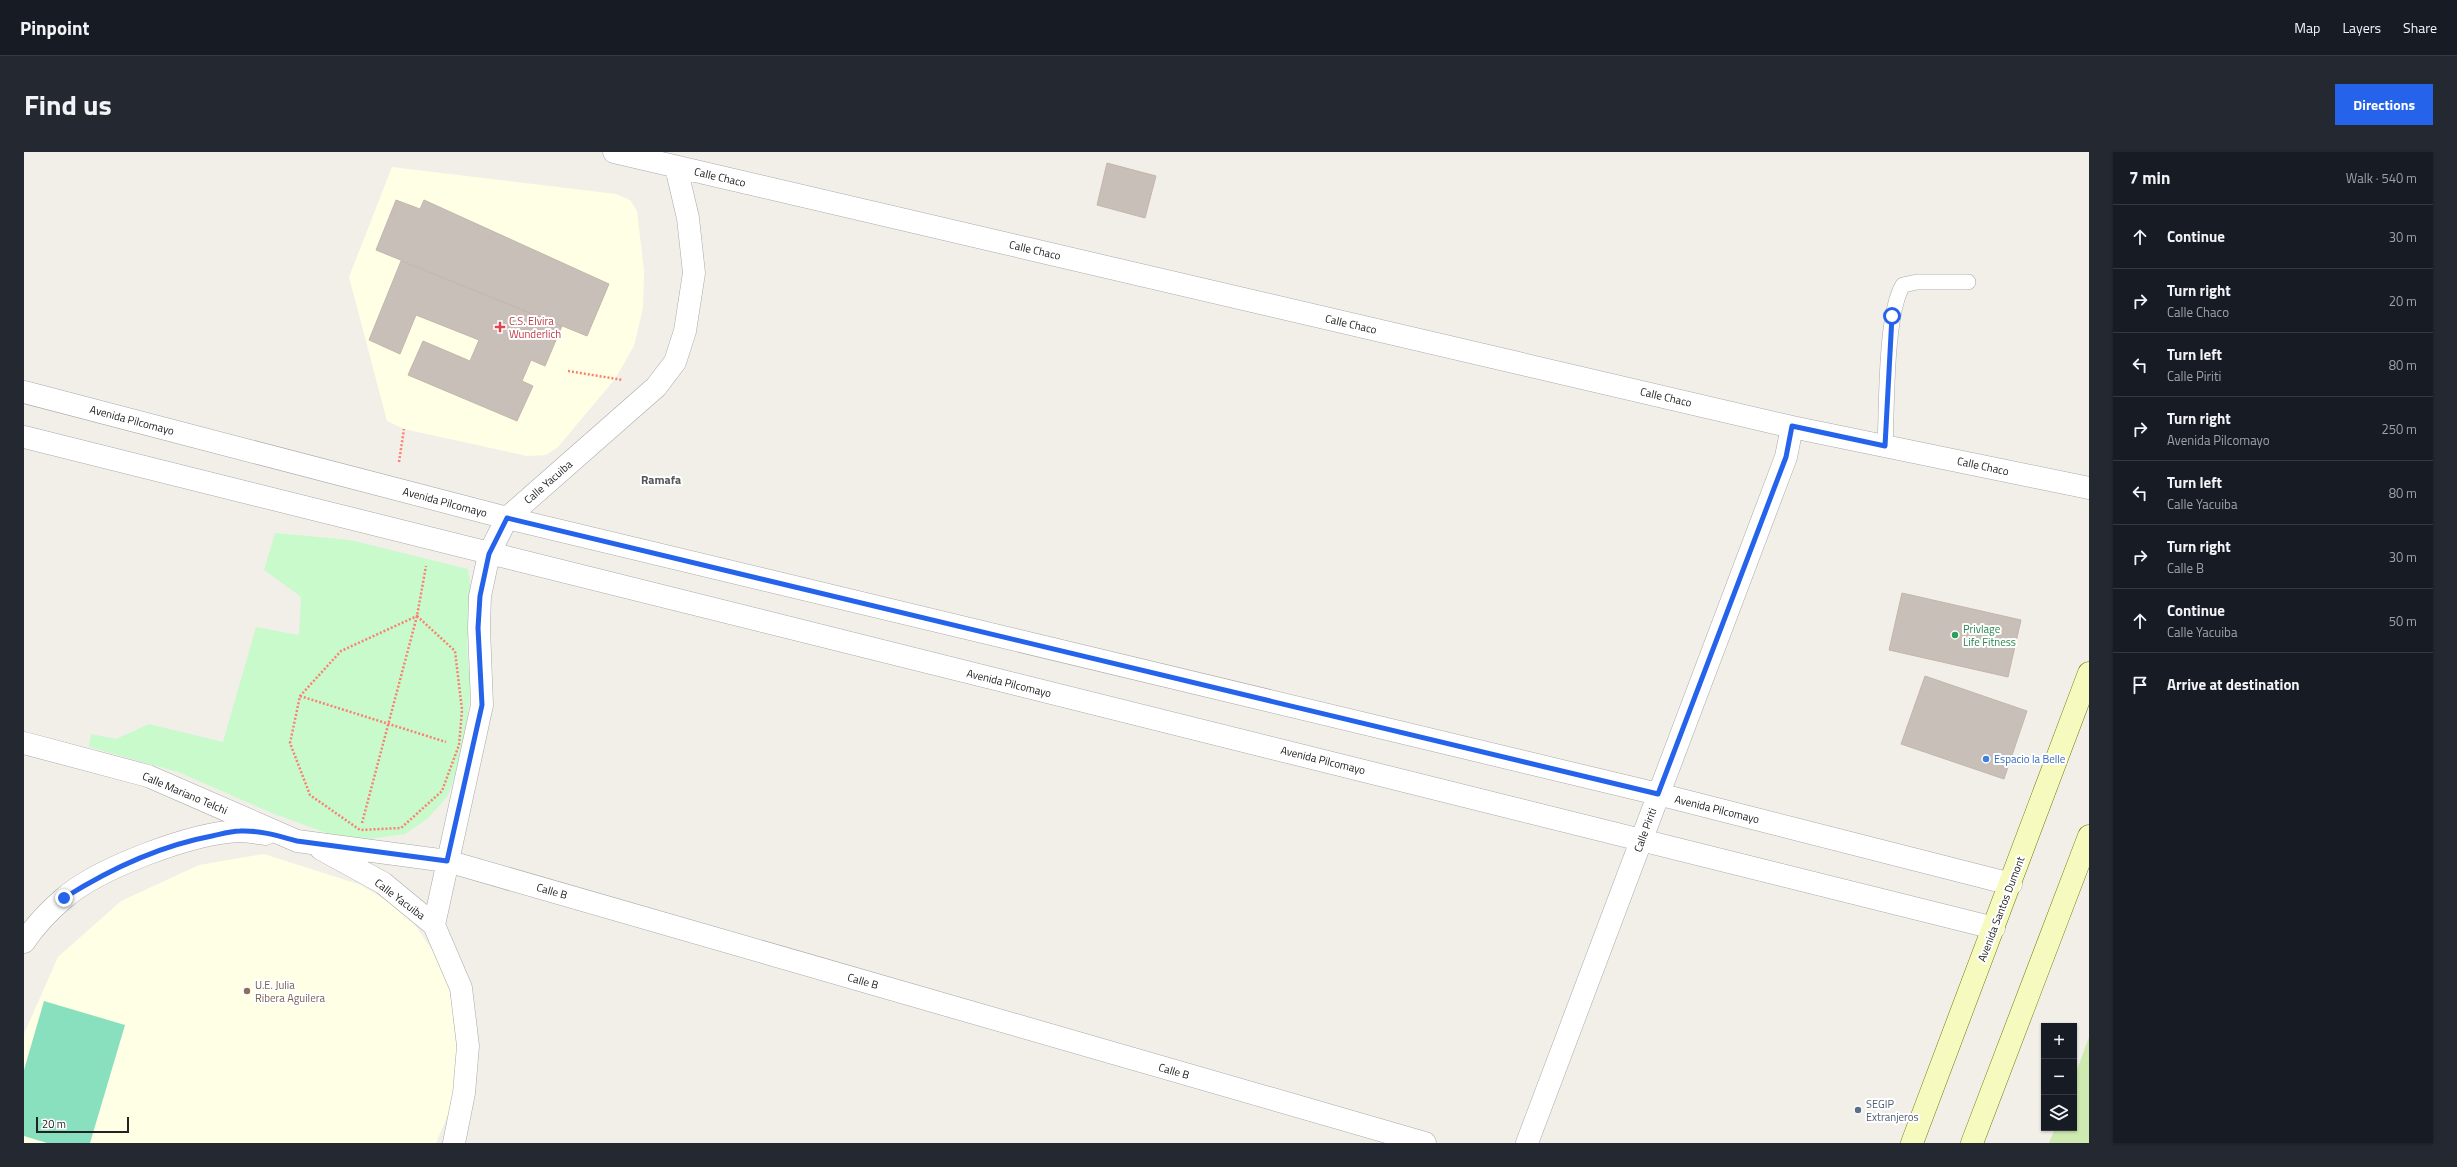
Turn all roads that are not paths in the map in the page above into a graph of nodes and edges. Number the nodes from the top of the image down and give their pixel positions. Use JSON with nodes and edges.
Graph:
{"nodes":[{"id":1,"x":614,"y":152,"type":"edge"},
{"id":2,"x":676,"y":166,"type":"junction"},
{"id":3,"x":1968,"y":282,"type":"dead end"},
{"id":4,"x":24,"y":392,"type":"edge"},
{"id":5,"x":1792,"y":426,"type":"junction"},
{"id":6,"x":24,"y":437,"type":"edge"},
{"id":7,"x":1885,"y":446,"type":"junction"},
{"id":8,"x":2089,"y":488,"type":"edge"},
{"id":9,"x":507,"y":518,"type":"junction"},
{"id":10,"x":489,"y":554,"type":"junction"},
{"id":11,"x":2089,"y":674,"type":"edge"},
{"id":12,"x":24,"y":743,"type":"edge"},
{"id":13,"x":1658,"y":794,"type":"junction"},
{"id":14,"x":2089,"y":836,"type":"edge"},
{"id":15,"x":1642,"y":839,"type":"junction"},
{"id":16,"x":297,"y":841,"type":"junction"},
{"id":17,"x":447,"y":861,"type":"junction"},
{"id":18,"x":2011,"y":884,"type":"junction"},
{"id":19,"x":434,"y":925,"type":"junction"},
{"id":20,"x":1994,"y":928,"type":"junction"},
{"id":21,"x":24,"y":942,"type":"edge"},
{"id":22,"x":454,"y":1143,"type":"edge"},
{"id":23,"x":1425,"y":1143,"type":"edge"},
{"id":24,"x":1527,"y":1143,"type":"edge"},
{"id":25,"x":1912,"y":1143,"type":"edge"},
{"id":26,"x":1972,"y":1143,"type":"edge"}],
"edges":[{"from":1,"to":2,"type":"street","name":"Calle Chaco"},
{"from":2,"to":5,"type":"street","name":"Calle Chaco"},
{"from":2,"to":9,"type":"street","name":"Calle Yacuiba"},
{"from":3,"to":7,"type":"lane"},
{"from":4,"to":9,"type":"street","name":"Avenida Pilcomayo"},
{"from":5,"to":7,"type":"street","name":"Calle Chaco"},
{"from":5,"to":13,"type":"street","name":"Calle Piriti"},
{"from":6,"to":10,"type":"street","name":"Avenida Pilcomayo"},
{"from":7,"to":8,"type":"street","name":"Calle Chaco"},
{"from":9,"to":10,"type":"street","name":"Calle Yacuiba"},
{"from":9,"to":13,"type":"street","name":"Avenida Pilcomayo"},
{"from":10,"to":15,"type":"street","name":"Avenida Pilcomayo"},
{"from":10,"to":17,"type":"street","name":"Calle Yacuiba"},
{"from":11,"to":18,"type":"main road","name":"Avenida Santos Dumont"},
{"from":12,"to":16,"type":"street","name":"Calle Mariano Telchi"},
{"from":13,"to":15,"type":"street","name":"Calle Piriti"},
{"from":13,"to":18,"type":"street","name":"Avenida Pilcomayo"},
{"from":14,"to":26,"type":"main road"},
{"from":15,"to":20,"type":"street","name":"Avenida Pilcomayo"},
{"from":15,"to":24,"type":"street","name":"Calle Piriti"},
{"from":16,"to":17,"type":"street","name":"Calle B"},
{"from":16,"to":19,"type":"street","name":"Calle Yacuiba"},
{"from":16,"to":21,"type":"street","name":"Calle Yacuiba"},
{"from":17,"to":19,"type":"street","name":"Calle Yacuiba"},
{"from":17,"to":23,"type":"street","name":"Calle B"},
{"from":18,"to":20,"type":"main road","name":"Avenida Santos Dumont"},
{"from":19,"to":22,"type":"street","name":"Calle Yacuiba"},
{"from":20,"to":25,"type":"main road","name":"Avenida Santos Dumont"}]}
